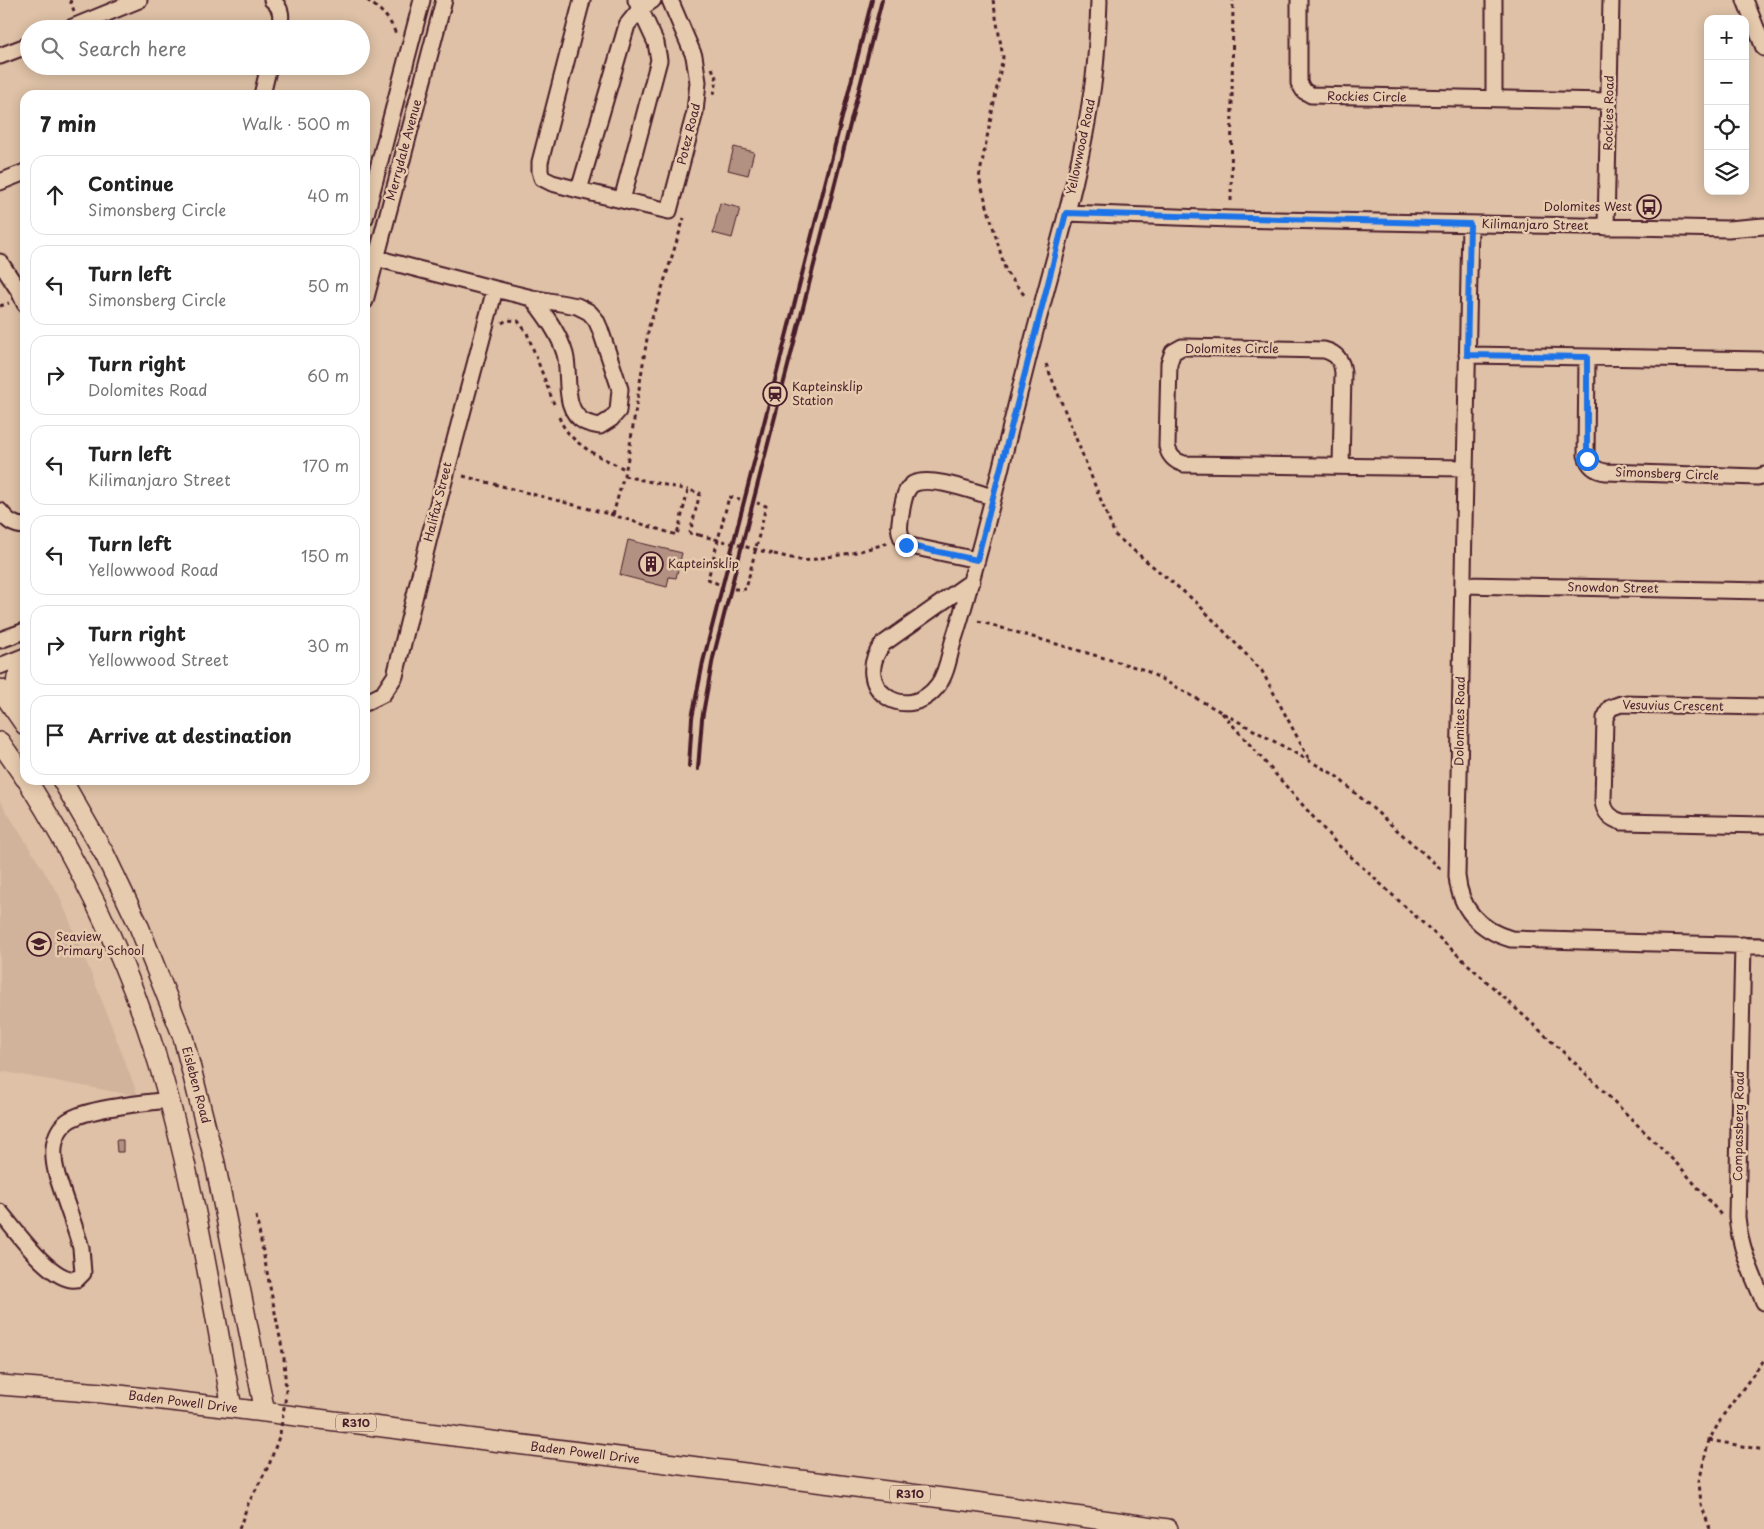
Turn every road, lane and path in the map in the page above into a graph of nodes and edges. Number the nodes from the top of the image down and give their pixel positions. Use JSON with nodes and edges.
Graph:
{"nodes":[{"id":1,"x":139,"y":0,"type":"edge"},
{"id":2,"x":368,"y":0,"type":"edge"},
{"id":3,"x":422,"y":0,"type":"edge"},
{"id":4,"x":444,"y":0,"type":"edge"},
{"id":5,"x":582,"y":0,"type":"edge"},
{"id":6,"x":653,"y":0,"type":"edge"},
{"id":7,"x":670,"y":0,"type":"edge"},
{"id":8,"x":993,"y":0,"type":"edge"},
{"id":9,"x":1099,"y":0,"type":"edge"},
{"id":10,"x":1233,"y":0,"type":"edge"},
{"id":11,"x":1298,"y":0,"type":"edge"},
{"id":12,"x":1494,"y":0,"type":"edge"},
{"id":13,"x":1611,"y":0,"type":"edge"},
{"id":14,"x":1745,"y":0,"type":"edge"},
{"id":15,"x":274,"y":1,"type":"edge"},
{"id":16,"x":638,"y":4,"type":"edge"},
{"id":17,"x":90,"y":20,"type":"edge"},
{"id":18,"x":280,"y":20,"type":"edge"},
{"id":19,"x":398,"y":43,"type":"dead end"},
{"id":20,"x":20,"y":48,"type":"edge"},
{"id":21,"x":1764,"y":48,"type":"edge"},
{"id":22,"x":0,"y":56,"type":"edge"},
{"id":23,"x":711,"y":65,"type":"dead end"},
{"id":24,"x":267,"y":75,"type":"edge"},
{"id":25,"x":263,"y":90,"type":"edge"},
{"id":26,"x":1494,"y":99,"type":"junction"},
{"id":27,"x":1609,"y":101,"type":"junction"},
{"id":28,"x":711,"y":107,"type":"dead end"},
{"id":29,"x":20,"y":174,"type":"edge"},
{"id":30,"x":0,"y":182,"type":"edge"},
{"id":31,"x":579,"y":190,"type":"junction"},
{"id":32,"x":370,"y":199,"type":"edge"},
{"id":33,"x":622,"y":200,"type":"junction"},
{"id":34,"x":1231,"y":201,"type":"dead end"},
{"id":35,"x":686,"y":209,"type":"dead end"},
{"id":36,"x":1066,"y":213,"type":"junction"},
{"id":37,"x":1470,"y":224,"type":"junction"},
{"id":38,"x":1764,"y":226,"type":"edge"},
{"id":39,"x":1606,"y":227,"type":"junction"},
{"id":40,"x":371,"y":254,"type":"edge"},
{"id":41,"x":0,"y":262,"type":"edge"},
{"id":42,"x":495,"y":288,"type":"junction"},
{"id":43,"x":20,"y":293,"type":"edge"},
{"id":44,"x":1025,"y":296,"type":"dead end"},
{"id":45,"x":532,"y":298,"type":"junction"},
{"id":46,"x":501,"y":327,"type":"dead end"},
{"id":47,"x":1467,"y":355,"type":"junction"},
{"id":48,"x":1587,"y":357,"type":"junction"},
{"id":49,"x":1764,"y":360,"type":"edge"},
{"id":50,"x":1046,"y":364,"type":"dead end"},
{"id":51,"x":554,"y":405,"type":"dead end"},
{"id":52,"x":557,"y":414,"type":"dead end"},
{"id":53,"x":1341,"y":466,"type":"junction"},
{"id":54,"x":465,"y":467,"type":"dead end"},
{"id":55,"x":1465,"y":468,"type":"junction"},
{"id":56,"x":626,"y":469,"type":"junction"},
{"id":57,"x":624,"y":476,"type":"junction"},
{"id":58,"x":1764,"y":476,"type":"edge"},
{"id":59,"x":688,"y":490,"type":"junction"},
{"id":60,"x":993,"y":497,"type":"junction"},
{"id":61,"x":740,"y":499,"type":"dead end"},
{"id":62,"x":757,"y":503,"type":"dead end"},
{"id":63,"x":0,"y":511,"type":"edge"},
{"id":64,"x":613,"y":515,"type":"junction"},
{"id":65,"x":19,"y":525,"type":"edge"},
{"id":66,"x":902,"y":539,"type":"junction"},
{"id":67,"x":718,"y":540,"type":"junction"},
{"id":68,"x":756,"y":549,"type":"junction"},
{"id":69,"x":977,"y":560,"type":"junction"},
{"id":70,"x":972,"y":581,"type":"junction"},
{"id":71,"x":718,"y":584,"type":"dead end"},
{"id":72,"x":1463,"y":585,"type":"junction"},
{"id":73,"x":734,"y":590,"type":"dead end"},
{"id":74,"x":1764,"y":592,"type":"edge"},
{"id":75,"x":978,"y":621,"type":"dead end"},
{"id":76,"x":20,"y":632,"type":"edge"},
{"id":77,"x":0,"y":640,"type":"edge"},
{"id":78,"x":20,"y":658,"type":"edge"},
{"id":79,"x":0,"y":666,"type":"edge"},
{"id":80,"x":20,"y":672,"type":"edge"},
{"id":81,"x":0,"y":689,"type":"edge"},
{"id":82,"x":370,"y":700,"type":"edge"},
{"id":83,"x":13,"y":708,"type":"junction"},
{"id":84,"x":1764,"y":708,"type":"edge"},
{"id":85,"x":1222,"y":713,"type":"junction"},
{"id":86,"x":20,"y":718,"type":"edge"},
{"id":87,"x":0,"y":742,"type":"edge"},
{"id":88,"x":1310,"y":762,"type":"junction"},
{"id":89,"x":20,"y":770,"type":"edge"},
{"id":90,"x":30,"y":785,"type":"edge"},
{"id":91,"x":65,"y":785,"type":"edge"},
{"id":92,"x":1764,"y":825,"type":"edge"},
{"id":93,"x":1457,"y":868,"type":"junction"},
{"id":94,"x":1743,"y":945,"type":"junction"},
{"id":95,"x":1764,"y":946,"type":"edge"},
{"id":96,"x":169,"y":1100,"type":"junction"},
{"id":97,"x":0,"y":1212,"type":"edge"},
{"id":98,"x":256,"y":1216,"type":"dead end"},
{"id":99,"x":1738,"y":1227,"type":"junction"},
{"id":100,"x":1764,"y":1302,"type":"edge"},
{"id":101,"x":1764,"y":1360,"type":"edge"},
{"id":102,"x":0,"y":1385,"type":"edge"},
{"id":103,"x":232,"y":1408,"type":"junction"},
{"id":104,"x":265,"y":1412,"type":"junction"},
{"id":105,"x":1709,"y":1440,"type":"junction"},
{"id":106,"x":1764,"y":1450,"type":"edge"},
{"id":107,"x":239,"y":1529,"type":"edge"},
{"id":108,"x":1168,"y":1529,"type":"edge"},
{"id":109,"x":1710,"y":1529,"type":"edge"}],
"edges":[{"from":1,"to":17,"type":"street"},
{"from":2,"to":19,"type":"path"},
{"from":3,"to":32,"type":"street","name":"Merrydale Avenue"},
{"from":4,"to":40,"type":"street","name":"Merrydale Avenue"},
{"from":5,"to":31,"type":"street"},
{"from":6,"to":16,"type":"street"},
{"from":7,"to":33,"type":"street","name":"Potez Road"},
{"from":8,"to":44,"type":"path"},
{"from":9,"to":36,"type":"street","name":"Yellowwood Road"},
{"from":10,"to":34,"type":"path"},
{"from":11,"to":26,"type":"street","name":"Rockies Circle"},
{"from":12,"to":26,"type":"street"},
{"from":13,"to":27,"type":"street","name":"Rockies Road"},
{"from":14,"to":21,"type":"street"},
{"from":15,"to":18,"type":"street"},
{"from":16,"to":31,"type":"street"},
{"from":16,"to":33,"type":"street"},
{"from":20,"to":22,"type":"street"},
{"from":23,"to":28,"type":"path"},
{"from":24,"to":25,"type":"street"},
{"from":26,"to":27,"type":"street","name":"Rockies Circle"},
{"from":27,"to":39,"type":"street","name":"Rockies Road"},
{"from":29,"to":30,"type":"street"},
{"from":31,"to":33,"type":"street"},
{"from":35,"to":56,"type":"path"},
{"from":36,"to":37,"type":"street","name":"Kilimanjaro Street"},
{"from":36,"to":60,"type":"street","name":"Yellowwood Road"},
{"from":37,"to":39,"type":"street","name":"Kilimanjaro Street"},
{"from":37,"to":47,"type":"street","name":"Dolomites Road"},
{"from":38,"to":39,"type":"street","name":"Kilimanjaro Street"},
{"from":40,"to":42,"type":"street"},
{"from":41,"to":43,"type":"street"},
{"from":42,"to":45,"type":"street"},
{"from":42,"to":82,"type":"street","name":"Halifax Street"},
{"from":45,"to":45,"type":"street"},
{"from":46,"to":51,"type":"path"},
{"from":47,"to":48,"type":"street"},
{"from":47,"to":55,"type":"street","name":"Dolomites Road"},
{"from":48,"to":49,"type":"street"},
{"from":48,"to":58,"type":"street","name":"Simonsberg Circle"},
{"from":50,"to":88,"type":"path"},
{"from":52,"to":56,"type":"path"},
{"from":53,"to":53,"type":"street","name":"Dolomites Circle"},
{"from":53,"to":55,"type":"street","name":"Dolomites Circle"},
{"from":54,"to":64,"type":"path"},
{"from":55,"to":72,"type":"street","name":"Dolomites Road"},
{"from":56,"to":57,"type":"path"},
{"from":57,"to":59,"type":"path"},
{"from":57,"to":64,"type":"path"},
{"from":59,"to":64,"type":"path"},
{"from":59,"to":67,"type":"path","bridge":true},
{"from":60,"to":66,"type":"street"},
{"from":60,"to":69,"type":"street","name":"Yellowwood Road"},
{"from":61,"to":67,"type":"path"},
{"from":62,"to":68,"type":"path"},
{"from":63,"to":65,"type":"street"},
{"from":66,"to":68,"type":"path","bridge":true},
{"from":66,"to":69,"type":"street"},
{"from":67,"to":68,"type":"path","bridge":true},
{"from":67,"to":71,"type":"path"},
{"from":68,"to":73,"type":"path"},
{"from":69,"to":70,"type":"street","name":"Yellowwood Road"},
{"from":70,"to":70,"type":"street","name":"Yellowwood Road"},
{"from":72,"to":74,"type":"street","name":"Snowdon Street"},
{"from":72,"to":93,"type":"street","name":"Dolomites Road"},
{"from":75,"to":85,"type":"path"},
{"from":76,"to":77,"type":"street"},
{"from":78,"to":79,"type":"street"},
{"from":80,"to":83,"type":"main road"},
{"from":81,"to":83,"type":"main road"},
{"from":83,"to":86,"type":"main road"},
{"from":84,"to":92,"type":"street","name":"Vesuvius Crescent"},
{"from":85,"to":88,"type":"path"},
{"from":85,"to":99,"type":"path"},
{"from":87,"to":89,"type":"main road"},
{"from":88,"to":93,"type":"path"},
{"from":90,"to":96,"type":"main road"},
{"from":91,"to":104,"type":"main road","name":"Eisleben Road"},
{"from":93,"to":94,"type":"street","name":"Dolomites Road"},
{"from":94,"to":95,"type":"street","name":"Dolomites Road"},
{"from":94,"to":99,"type":"street","name":"Compassberg Road"},
{"from":96,"to":97,"type":"street"},
{"from":96,"to":103,"type":"main road"},
{"from":98,"to":107,"type":"path","bridge":true},
{"from":99,"to":100,"type":"street","name":"Compassberg Road"},
{"from":101,"to":105,"type":"path"},
{"from":102,"to":103,"type":"main road","name":"Baden Powell Drive","number":"R310"},
{"from":103,"to":104,"type":"main road","name":"Baden Powell Drive","number":"R310"},
{"from":104,"to":108,"type":"main road","name":"Baden Powell Drive","number":"R310"},
{"from":105,"to":106,"type":"path"},
{"from":105,"to":109,"type":"path"}]}
